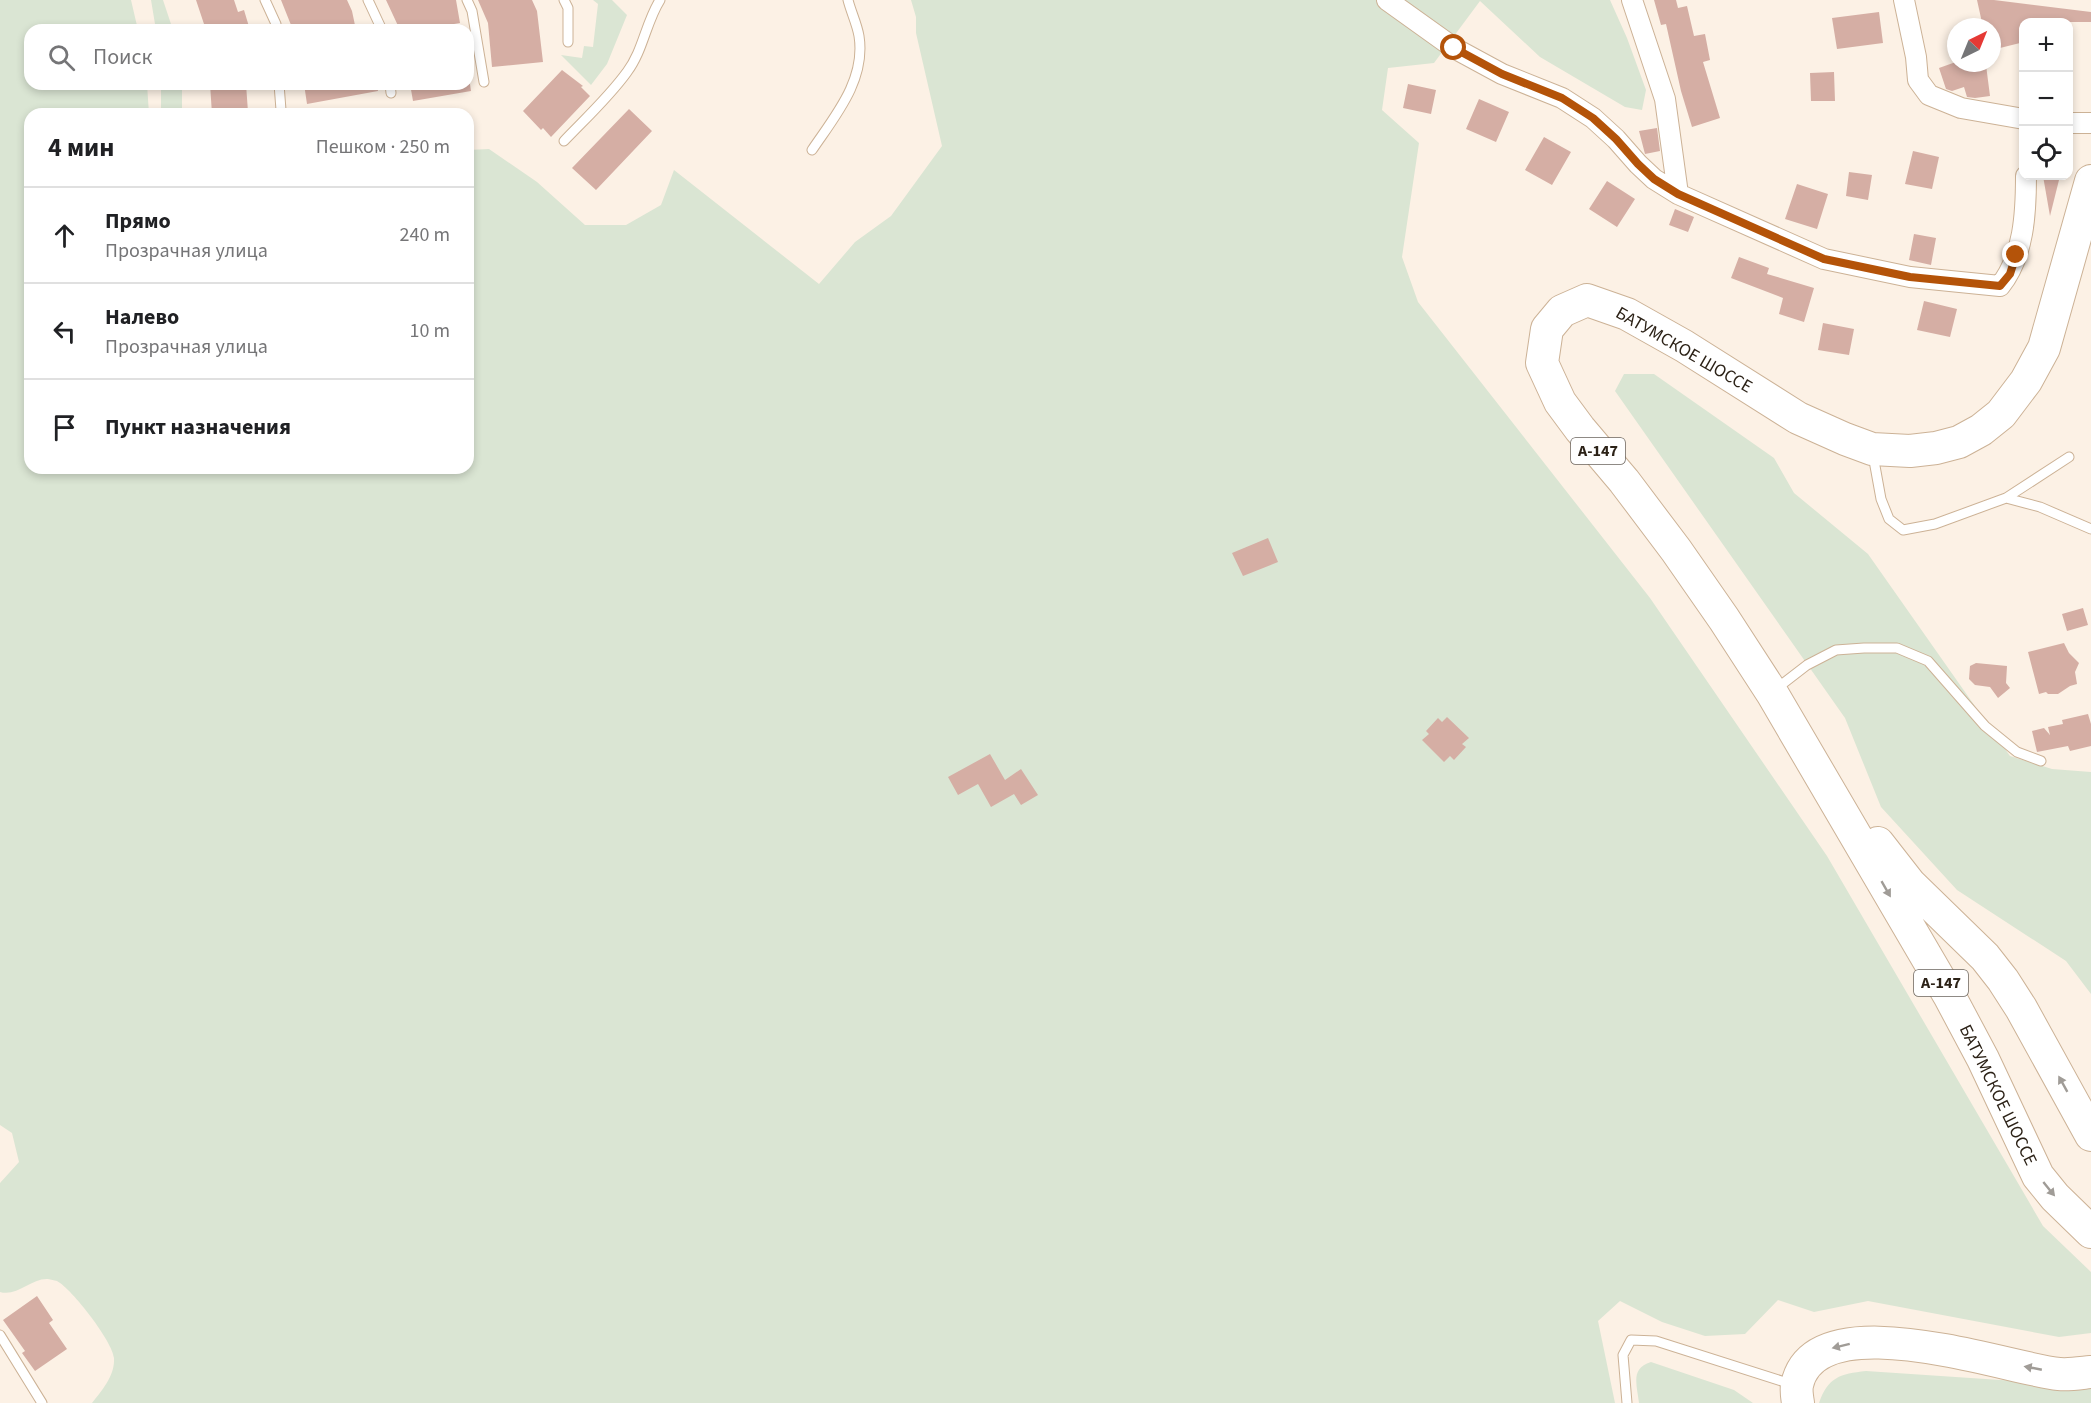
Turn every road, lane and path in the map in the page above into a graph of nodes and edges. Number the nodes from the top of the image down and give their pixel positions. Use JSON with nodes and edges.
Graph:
{"nodes":[{"id":1,"x":265,"y":0,"type":"edge"},
{"id":2,"x":368,"y":0,"type":"edge"},
{"id":3,"x":467,"y":0,"type":"edge"},
{"id":4,"x":564,"y":0,"type":"edge"},
{"id":5,"x":660,"y":0,"type":"edge"},
{"id":6,"x":848,"y":0,"type":"edge"},
{"id":7,"x":1387,"y":0,"type":"edge"},
{"id":8,"x":1632,"y":0,"type":"edge"},
{"id":9,"x":1904,"y":0,"type":"edge"},
{"id":10,"x":276,"y":24,"type":"edge"},
{"id":11,"x":379,"y":24,"type":"edge"},
{"id":12,"x":568,"y":42,"type":"dead end"},
{"id":13,"x":484,"y":82,"type":"dead end"},
{"id":14,"x":279,"y":90,"type":"edge"},
{"id":15,"x":281,"y":108,"type":"edge"},
{"id":16,"x":2019,"y":118,"type":"edge"},
{"id":17,"x":2073,"y":123,"type":"edge"},
{"id":18,"x":2091,"y":123,"type":"edge"},
{"id":19,"x":564,"y":141,"type":"dead end"},
{"id":20,"x":812,"y":150,"type":"dead end"},
{"id":21,"x":2026,"y":180,"type":"edge"},
{"id":22,"x":2091,"y":181,"type":"edge"},
{"id":23,"x":1678,"y":194,"type":"junction"},
{"id":24,"x":1872,"y":449,"type":"junction"},
{"id":25,"x":2069,"y":457,"type":"dead end"},
{"id":26,"x":2006,"y":498,"type":"junction"},
{"id":27,"x":2091,"y":529,"type":"edge"},
{"id":28,"x":1772,"y":693,"type":"junction"},
{"id":29,"x":1794,"y":729,"type":"junction"},
{"id":30,"x":2041,"y":761,"type":"dead end"},
{"id":31,"x":1985,"y":957,"type":"junction"},
{"id":32,"x":1938,"y":978,"type":"junction"},
{"id":33,"x":2091,"y":1135,"type":"edge"},
{"id":34,"x":2091,"y":1232,"type":"edge"},
{"id":35,"x":0,"y":1335,"type":"edge"},
{"id":36,"x":2091,"y":1372,"type":"edge"},
{"id":37,"x":1797,"y":1394,"type":"edge"},
{"id":38,"x":42,"y":1403,"type":"edge"},
{"id":39,"x":1628,"y":1403,"type":"edge"}],
"edges":[{"from":1,"to":10,"type":"lane"},
{"from":2,"to":11,"type":"lane"},
{"from":3,"to":13,"type":"lane"},
{"from":4,"to":12,"type":"lane"},
{"from":5,"to":19,"type":"lane"},
{"from":6,"to":20,"type":"lane"},
{"from":7,"to":23,"type":"street"},
{"from":8,"to":23,"type":"street"},
{"from":9,"to":16,"type":"street"},
{"from":14,"to":15,"type":"lane"},
{"from":17,"to":18,"type":"street"},
{"from":21,"to":23,"type":"street"},
{"from":22,"to":24,"type":"highway","name":"БАТУМСКОЕ ШОССЕ","number":"А-147"},
{"from":24,"to":26,"type":"lane"},
{"from":24,"to":28,"type":"highway","name":"БАТУМСКОЕ ШОССЕ","number":"А-147"},
{"from":25,"to":26,"type":"lane"},
{"from":26,"to":27,"type":"lane"},
{"from":28,"to":29,"type":"highway","name":"БАТУМСКОЕ ШОССЕ","number":"А-147"},
{"from":28,"to":30,"type":"lane"},
{"from":29,"to":31,"type":"highway","name":"БАТУМСКОЕ ШОССЕ","number":"А-147"},
{"from":29,"to":32,"type":"highway","name":"БАТУМСКОЕ ШОССЕ","number":"А-147","one_way":true},
{"from":31,"to":32,"type":"highway"},
{"from":33,"to":31,"type":"highway","name":"БАТУМСКОЕ ШОССЕ","number":"А-147","one_way":true},
{"from":32,"to":34,"type":"highway","name":"БАТУМСКОЕ ШОССЕ","number":"А-147","one_way":true},
{"from":35,"to":38,"type":"lane"},
{"from":36,"to":37,"type":"highway","one_way":true},
{"from":37,"to":39,"type":"lane"}]}
